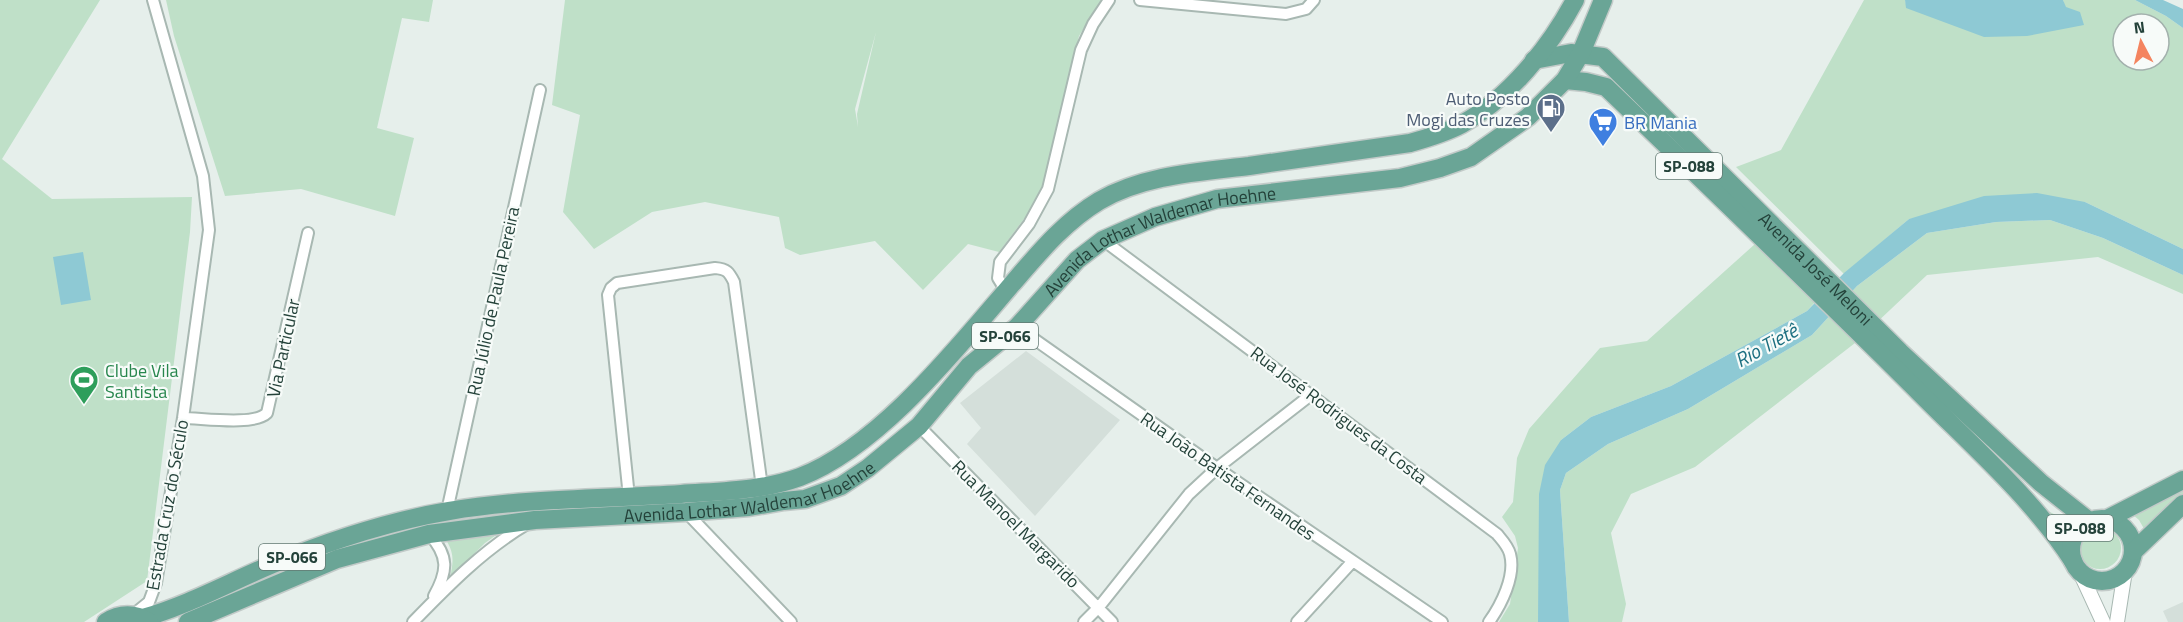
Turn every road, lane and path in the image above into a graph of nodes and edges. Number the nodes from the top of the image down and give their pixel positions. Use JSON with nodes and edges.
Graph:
{"nodes":[{"id":1,"x":153,"y":0,"type":"edge"},
{"id":2,"x":1109,"y":0,"type":"edge"},
{"id":3,"x":1140,"y":0,"type":"edge"},
{"id":4,"x":1314,"y":0,"type":"edge"},
{"id":5,"x":1575,"y":0,"type":"edge"},
{"id":6,"x":1603,"y":0,"type":"edge"},
{"id":7,"x":1581,"y":53,"type":"junction"},
{"id":8,"x":1534,"y":60,"type":"junction"},
{"id":9,"x":1566,"y":80,"type":"junction"},
{"id":10,"x":540,"y":90,"type":"dead end"},
{"id":11,"x":308,"y":233,"type":"dead end"},
{"id":12,"x":1103,"y":240,"type":"junction"},
{"id":13,"x":1803,"y":267,"type":"junction"},
{"id":14,"x":1006,"y":291,"type":"junction"},
{"id":15,"x":1017,"y":327,"type":"junction"},
{"id":16,"x":1893,"y":356,"type":"junction"},
{"id":17,"x":1312,"y":394,"type":"junction"},
{"id":18,"x":183,"y":418,"type":"junction"},
{"id":19,"x":919,"y":426,"type":"junction"},
{"id":20,"x":1217,"y":468,"type":"junction"},
{"id":21,"x":2183,"y":480,"type":"edge"},
{"id":22,"x":762,"y":487,"type":"junction"},
{"id":23,"x":629,"y":497,"type":"junction"},
{"id":24,"x":2183,"y":504,"type":"edge"},
{"id":25,"x":447,"y":511,"type":"junction"},
{"id":26,"x":686,"y":512,"type":"junction"},
{"id":27,"x":535,"y":520,"type":"junction"},
{"id":28,"x":2098,"y":520,"type":"junction"},
{"id":29,"x":429,"y":534,"type":"junction"},
{"id":30,"x":2134,"y":551,"type":"junction"},
{"id":31,"x":1352,"y":562,"type":"junction"},
{"id":32,"x":2076,"y":566,"type":"junction"},
{"id":33,"x":2125,"y":571,"type":"junction"},
{"id":34,"x":428,"y":607,"type":"junction"},
{"id":35,"x":1099,"y":607,"type":"junction"},
{"id":36,"x":142,"y":619,"type":"edge"},
{"id":37,"x":106,"y":622,"type":"edge"},
{"id":38,"x":188,"y":622,"type":"edge"},
{"id":39,"x":413,"y":622,"type":"edge"},
{"id":40,"x":791,"y":622,"type":"edge"},
{"id":41,"x":1084,"y":622,"type":"edge"},
{"id":42,"x":1112,"y":622,"type":"edge"},
{"id":43,"x":1297,"y":622,"type":"edge"},
{"id":44,"x":1442,"y":622,"type":"edge"},
{"id":45,"x":1489,"y":622,"type":"edge"},
{"id":46,"x":2103,"y":622,"type":"edge"},
{"id":47,"x":2117,"y":622,"type":"edge"}],
"edges":[{"from":1,"to":18,"type":"street","name":"Estrada Cruz do Século"},
{"from":2,"to":14,"type":"street"},
{"from":3,"to":4,"type":"street"},
{"from":5,"to":8,"type":"main road","name":"Avenida Lothar Waldemar Hoehne","number":"SP-066"},
{"from":6,"to":7,"type":"main road","name":"Avenida Lothar Waldemar Hoehne","number":"SP-066"},
{"from":7,"to":8,"type":"main road","name":"Avenida José Meloni","number":"SP-088"},
{"from":7,"to":9,"type":"main road","name":"Avenida Lothar Waldemar Hoehne","number":"SP-066"},
{"from":7,"to":13,"type":"main road","name":"Avenida José Meloni","number":"SP-088"},
{"from":8,"to":14,"type":"main road","name":"Avenida Lothar Waldemar Hoehne","number":"SP-066"},
{"from":9,"to":12,"type":"main road","name":"Avenida Lothar Waldemar Hoehne","number":"SP-066"},
{"from":9,"to":13,"type":"main road","name":"Avenida José Meloni","number":"SP-088"},
{"from":10,"to":25,"type":"street","name":"Rua Júlio de Paula Pereira"},
{"from":11,"to":18,"type":"street","name":"Via Particular"},
{"from":12,"to":15,"type":"main road","name":"Avenida Lothar Waldemar Hoehne","number":"SP-066"},
{"from":12,"to":17,"type":"street","name":"Rua José Rodrigues da Costa"},
{"from":13,"to":16,"type":"main road","name":"Avenida José Meloni","number":"SP-088"},
{"from":14,"to":22,"type":"main road","name":"Avenida Lothar Waldemar Hoehne","number":"SP-066"},
{"from":15,"to":19,"type":"main road","name":"Avenida Lothar Waldemar Hoehne","number":"SP-066"},
{"from":15,"to":20,"type":"street","name":"Rua João Batista Fernandes"},
{"from":16,"to":28,"type":"main road","name":"Avenida José Meloni","number":"SP-088"},
{"from":16,"to":32,"type":"main road","name":"Avenida José Meloni","number":"SP-088"},
{"from":17,"to":20,"type":"street"},
{"from":17,"to":45,"type":"street","name":"Rua José Rodrigues da Costa"},
{"from":18,"to":36,"type":"street","name":"Estrada Cruz do Século"},
{"from":19,"to":26,"type":"main road","name":"Avenida Lothar Waldemar Hoehne","number":"SP-066"},
{"from":19,"to":35,"type":"street","name":"Rua Manoel Margarido"},
{"from":20,"to":31,"type":"street","name":"Rua João Batista Fernandes"},
{"from":20,"to":35,"type":"street"},
{"from":21,"to":28,"type":"main road","number":"SP-088"},
{"from":22,"to":23,"type":"main road","name":"Avenida Lothar Waldemar Hoehne","number":"SP-066"},
{"from":22,"to":23,"type":"street"},
{"from":23,"to":25,"type":"main road","name":"Avenida Lothar Waldemar Hoehne","number":"SP-066"},
{"from":24,"to":30,"type":"main road","number":"SP-088"},
{"from":25,"to":36,"type":"main road","number":"SP-066"},
{"from":26,"to":27,"type":"main road","name":"Avenida Lothar Waldemar Hoehne","number":"SP-066"},
{"from":26,"to":40,"type":"street"},
{"from":27,"to":29,"type":"main road","name":"Avenida Lothar Waldemar Hoehne","number":"SP-066"},
{"from":27,"to":34,"type":"street"},
{"from":28,"to":30,"type":"main road","number":"SP-088"},
{"from":28,"to":32,"type":"main road","number":"SP-088"},
{"from":29,"to":34,"type":"street"},
{"from":29,"to":38,"type":"main road","number":"SP-066"},
{"from":30,"to":33,"type":"main road","number":"SP-088"},
{"from":31,"to":43,"type":"street"},
{"from":31,"to":44,"type":"street","name":"Rua João Batista Fernandes"},
{"from":32,"to":33,"type":"main road"},
{"from":32,"to":46,"type":"street","name":"Avenida José Meloni"},
{"from":33,"to":47,"type":"street"},
{"from":34,"to":39,"type":"street"},
{"from":35,"to":41,"type":"street"},
{"from":35,"to":42,"type":"street","name":"Rua Manoel Margarido"},
{"from":36,"to":37,"type":"main road","number":"SP-066"}]}
